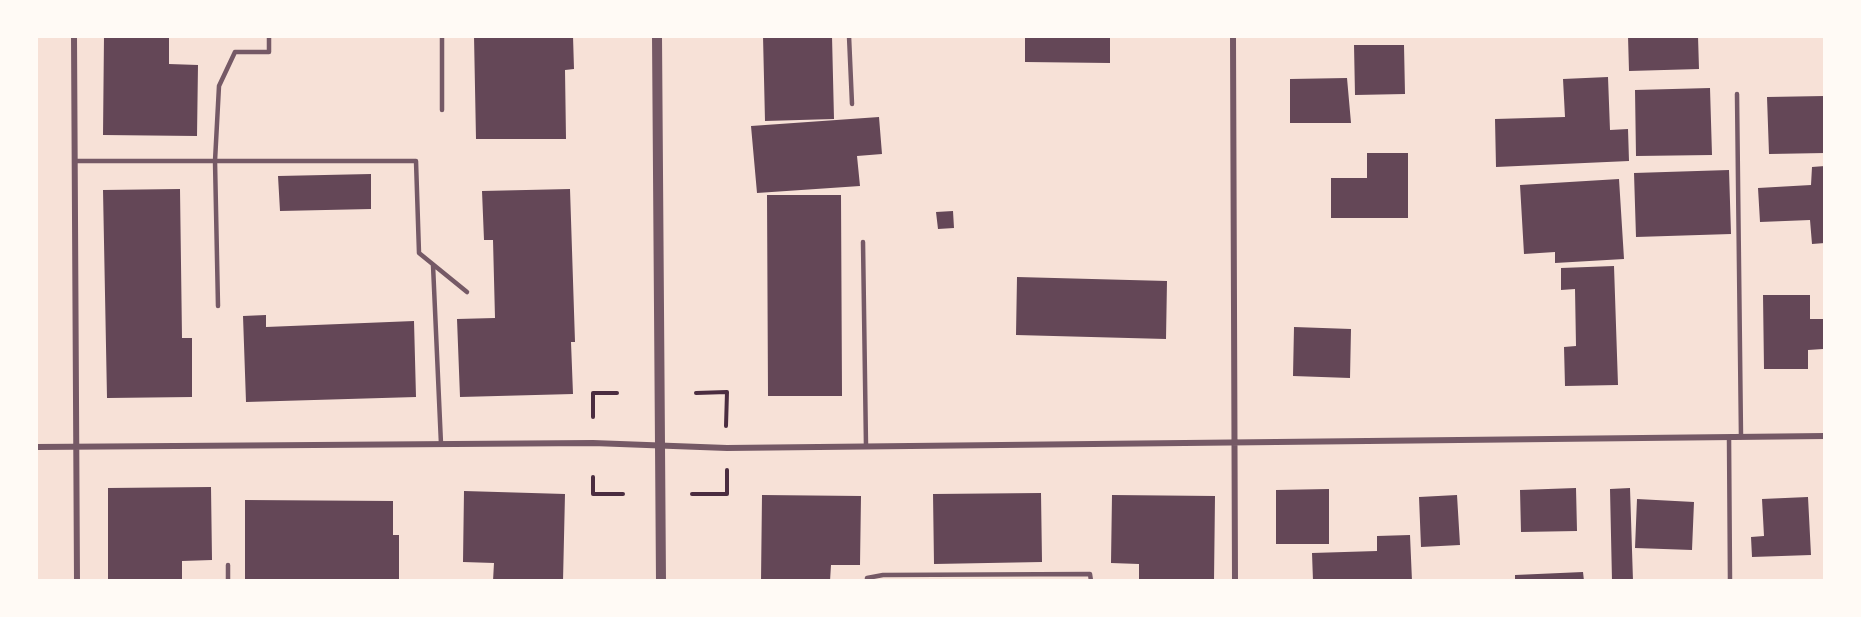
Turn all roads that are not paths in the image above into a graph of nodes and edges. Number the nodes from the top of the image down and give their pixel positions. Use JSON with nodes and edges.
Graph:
{"nodes":[{"id":1,"x":74,"y":36,"type":"edge"},
{"id":2,"x":269,"y":36,"type":"edge"},
{"id":3,"x":442,"y":36,"type":"edge"},
{"id":4,"x":657,"y":36,"type":"edge"},
{"id":5,"x":849,"y":36,"type":"edge"},
{"id":6,"x":1233,"y":36,"type":"edge"},
{"id":7,"x":1737,"y":94,"type":"dead end"},
{"id":8,"x":852,"y":104,"type":"dead end"},
{"id":9,"x":442,"y":110,"type":"dead end"},
{"id":10,"x":75,"y":161,"type":"junction"},
{"id":11,"x":215,"y":161,"type":"junction"},
{"id":12,"x":863,"y":242,"type":"dead end"},
{"id":13,"x":434,"y":264,"type":"junction"},
{"id":14,"x":467,"y":292,"type":"dead end"},
{"id":15,"x":218,"y":306,"type":"dead end"},
{"id":16,"x":1729,"y":436,"type":"junction"},
{"id":17,"x":1825,"y":436,"type":"edge"},
{"id":18,"x":1741,"y":437,"type":"junction"},
{"id":19,"x":1234,"y":442,"type":"junction"},
{"id":20,"x":441,"y":444,"type":"junction"},
{"id":21,"x":76,"y":446,"type":"junction"},
{"id":22,"x":660,"y":446,"type":"junction"},
{"id":23,"x":866,"y":446,"type":"junction"},
{"id":24,"x":36,"y":447,"type":"edge"},
{"id":25,"x":228,"y":565,"type":"dead end"},
{"id":26,"x":77,"y":581,"type":"edge"},
{"id":27,"x":228,"y":581,"type":"edge"},
{"id":28,"x":661,"y":581,"type":"edge"},
{"id":29,"x":867,"y":581,"type":"edge"},
{"id":30,"x":1091,"y":581,"type":"edge"},
{"id":31,"x":1235,"y":581,"type":"edge"},
{"id":32,"x":1730,"y":581,"type":"edge"}],
"edges":[{"from":1,"to":10,"type":"street"},
{"from":2,"to":11,"type":"lane"},
{"from":3,"to":9,"type":"lane"},
{"from":4,"to":22,"type":"street"},
{"from":5,"to":8,"type":"lane"},
{"from":6,"to":19,"type":"street"},
{"from":7,"to":18,"type":"lane"},
{"from":10,"to":11,"type":"lane"},
{"from":10,"to":21,"type":"street"},
{"from":11,"to":13,"type":"lane"},
{"from":11,"to":15,"type":"lane"},
{"from":12,"to":23,"type":"lane"},
{"from":13,"to":14,"type":"lane"},
{"from":13,"to":20,"type":"lane"},
{"from":16,"to":18,"type":"street"},
{"from":16,"to":19,"type":"street"},
{"from":16,"to":32,"type":"lane"},
{"from":17,"to":18,"type":"street"},
{"from":19,"to":23,"type":"street"},
{"from":19,"to":31,"type":"street"},
{"from":20,"to":21,"type":"street"},
{"from":20,"to":22,"type":"street"},
{"from":21,"to":24,"type":"street"},
{"from":21,"to":26,"type":"street"},
{"from":22,"to":23,"type":"street"},
{"from":22,"to":28,"type":"street"},
{"from":25,"to":27,"type":"lane"},
{"from":29,"to":30,"type":"lane"}]}
